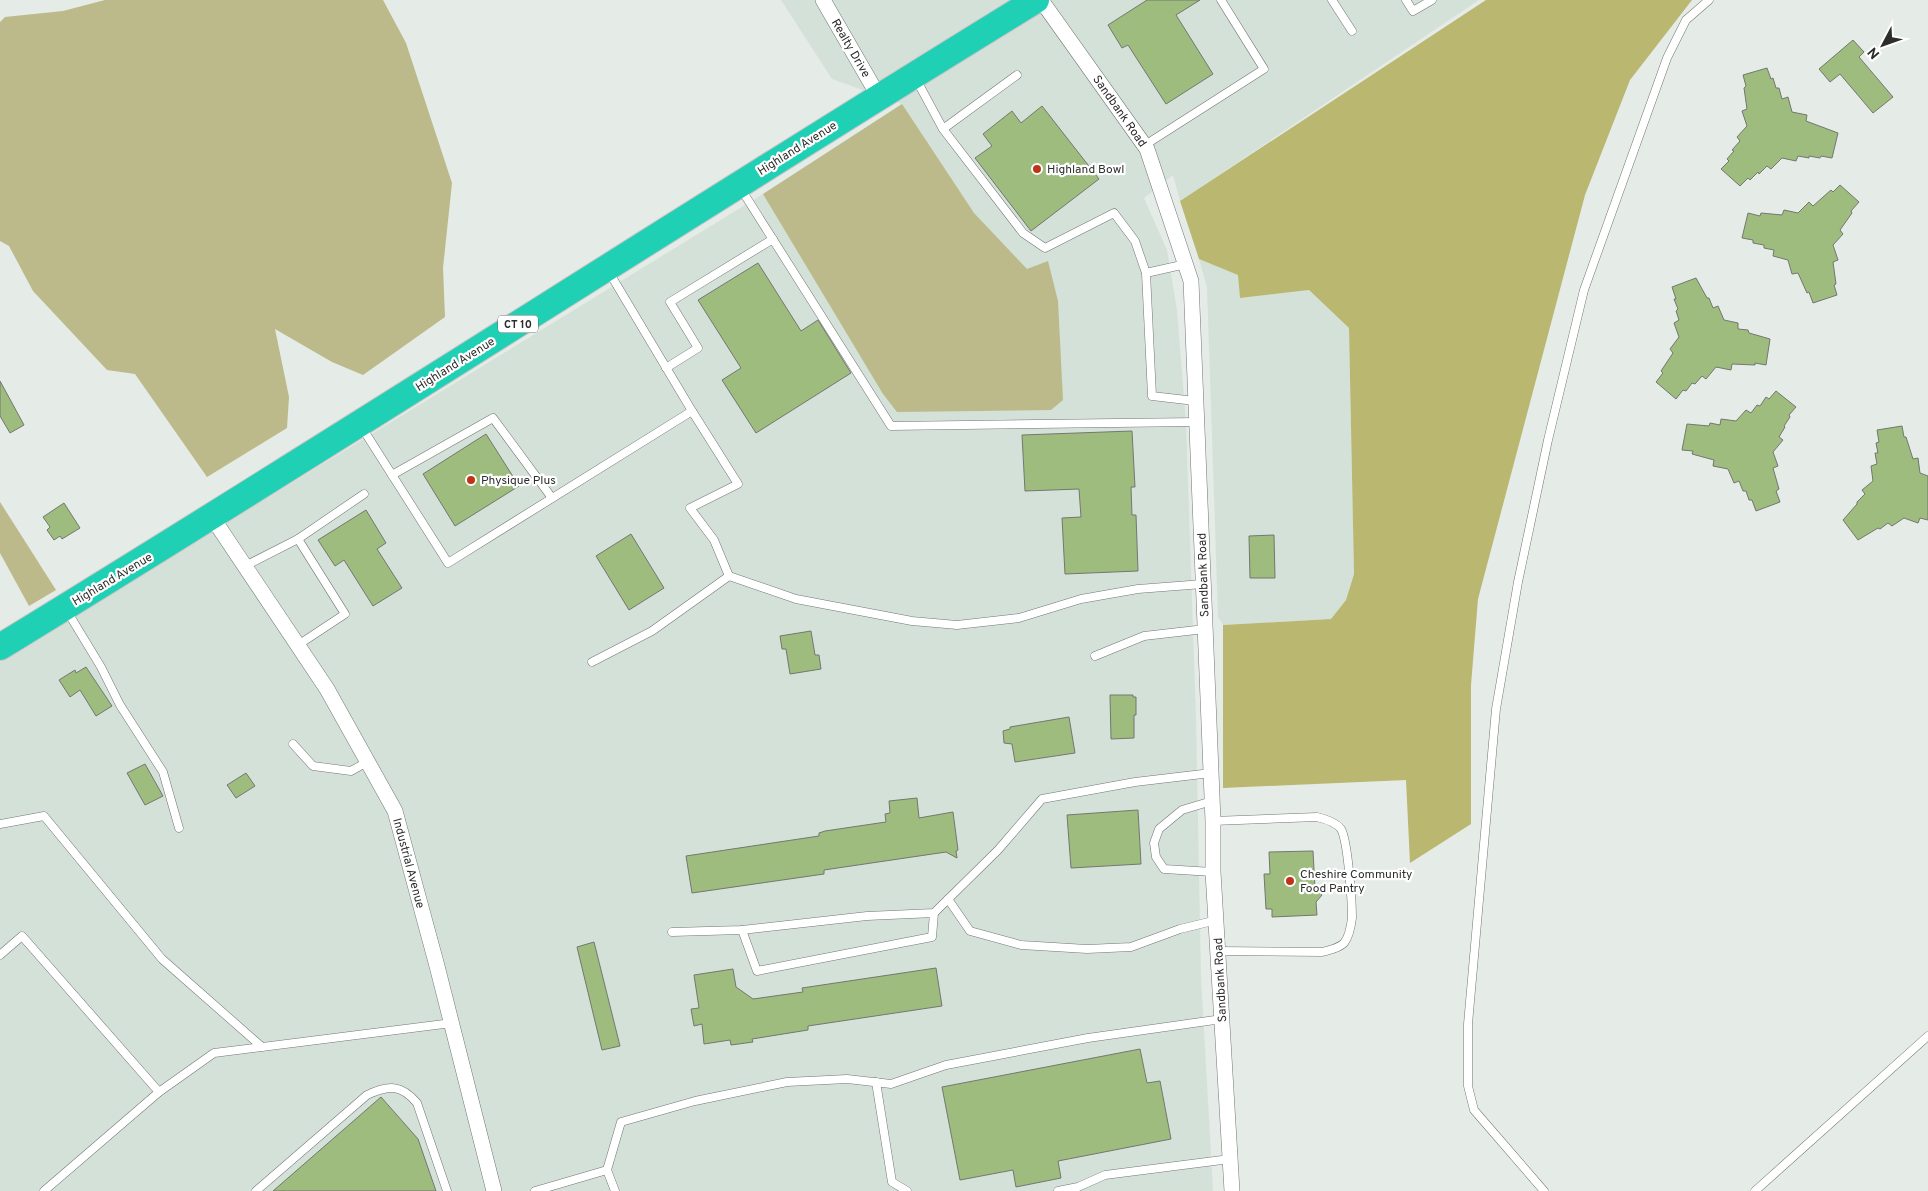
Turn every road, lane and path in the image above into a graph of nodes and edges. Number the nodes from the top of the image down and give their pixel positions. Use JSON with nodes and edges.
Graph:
{"nodes":[{"id":1,"x":823,"y":0,"type":"edge"},
{"id":2,"x":1036,"y":0,"type":"edge"},
{"id":3,"x":1041,"y":0,"type":"edge"},
{"id":4,"x":1221,"y":0,"type":"edge"},
{"id":5,"x":1332,"y":0,"type":"edge"},
{"id":6,"x":1406,"y":0,"type":"edge"},
{"id":7,"x":1432,"y":0,"type":"edge"},
{"id":8,"x":1709,"y":0,"type":"edge"},
{"id":9,"x":1352,"y":31,"type":"dead end"},
{"id":10,"x":1017,"y":75,"type":"dead end"},
{"id":11,"x":913,"y":76,"type":"junction"},
{"id":12,"x":879,"y":96,"type":"junction"},
{"id":13,"x":943,"y":129,"type":"junction"},
{"id":14,"x":1144,"y":145,"type":"junction"},
{"id":15,"x":739,"y":185,"type":"junction"},
{"id":16,"x":773,"y":239,"type":"junction"},
{"id":17,"x":1186,"y":264,"type":"junction"},
{"id":18,"x":607,"y":268,"type":"junction"},
{"id":19,"x":1146,"y":272,"type":"junction"},
{"id":20,"x":666,"y":368,"type":"junction"},
{"id":21,"x":1195,"y":401,"type":"junction"},
{"id":22,"x":692,"y":410,"type":"junction"},
{"id":23,"x":1196,"y":422,"type":"junction"},
{"id":24,"x":360,"y":424,"type":"junction"},
{"id":25,"x":392,"y":475,"type":"junction"},
{"id":26,"x":364,"y":494,"type":"dead end"},
{"id":27,"x":552,"y":498,"type":"junction"},
{"id":28,"x":212,"y":517,"type":"junction"},
{"id":29,"x":298,"y":539,"type":"junction"},
{"id":30,"x":245,"y":566,"type":"junction"},
{"id":31,"x":729,"y":576,"type":"junction"},
{"id":32,"x":1203,"y":584,"type":"junction"},
{"id":33,"x":65,"y":608,"type":"junction"},
{"id":34,"x":1205,"y":629,"type":"junction"},
{"id":35,"x":298,"y":645,"type":"junction"},
{"id":36,"x":0,"y":647,"type":"edge"},
{"id":37,"x":1095,"y":656,"type":"dead end"},
{"id":38,"x":592,"y":662,"type":"dead end"},
{"id":39,"x":293,"y":744,"type":"dead end"},
{"id":40,"x":367,"y":762,"type":"junction"},
{"id":41,"x":1211,"y":773,"type":"junction"},
{"id":42,"x":1212,"y":802,"type":"junction"},
{"id":43,"x":1213,"y":821,"type":"junction"},
{"id":44,"x":0,"y":824,"type":"edge"},
{"id":45,"x":179,"y":828,"type":"dead end"},
{"id":46,"x":1213,"y":872,"type":"junction"},
{"id":47,"x":948,"y":899,"type":"junction"},
{"id":48,"x":934,"y":913,"type":"junction"},
{"id":49,"x":1217,"y":920,"type":"junction"},
{"id":50,"x":742,"y":930,"type":"junction"},
{"id":51,"x":672,"y":932,"type":"dead end"},
{"id":52,"x":1218,"y":951,"type":"junction"},
{"id":53,"x":0,"y":955,"type":"edge"},
{"id":54,"x":1222,"y":1019,"type":"junction"},
{"id":55,"x":452,"y":1023,"type":"junction"},
{"id":56,"x":1928,"y":1036,"type":"edge"},
{"id":57,"x":262,"y":1047,"type":"junction"},
{"id":58,"x":876,"y":1082,"type":"junction"},
{"id":59,"x":159,"y":1092,"type":"junction"},
{"id":60,"x":1230,"y":1160,"type":"junction"},
{"id":61,"x":608,"y":1170,"type":"junction"},
{"id":62,"x":44,"y":1191,"type":"edge"},
{"id":63,"x":256,"y":1191,"type":"edge"},
{"id":64,"x":447,"y":1191,"type":"edge"},
{"id":65,"x":494,"y":1191,"type":"edge"},
{"id":66,"x":535,"y":1191,"type":"edge"},
{"id":67,"x":615,"y":1191,"type":"edge"},
{"id":68,"x":907,"y":1191,"type":"edge"},
{"id":69,"x":1058,"y":1191,"type":"edge"},
{"id":70,"x":1232,"y":1191,"type":"edge"},
{"id":71,"x":1544,"y":1191,"type":"edge"},
{"id":72,"x":1755,"y":1191,"type":"edge"}],
"edges":[{"from":1,"to":12,"type":"street","name":"Realty Drive"},
{"from":2,"to":11,"type":"highway","name":"Highland Avenue","number":"CT 10"},
{"from":3,"to":14,"type":"street","name":"Sandbank Road"},
{"from":4,"to":14,"type":"lane"},
{"from":5,"to":9,"type":"lane"},
{"from":6,"to":7,"type":"lane"},
{"from":8,"to":71,"type":"lane"},
{"from":10,"to":13,"type":"lane"},
{"from":11,"to":12,"type":"highway","name":"Highland Avenue","number":"CT 10"},
{"from":11,"to":13,"type":"lane"},
{"from":12,"to":15,"type":"highway","name":"Highland Avenue","number":"CT 10"},
{"from":13,"to":19,"type":"lane"},
{"from":14,"to":17,"type":"street","name":"Sandbank Road"},
{"from":15,"to":16,"type":"lane"},
{"from":15,"to":18,"type":"highway","name":"Highland Avenue","number":"CT 10"},
{"from":16,"to":20,"type":"lane"},
{"from":16,"to":23,"type":"lane"},
{"from":17,"to":19,"type":"lane"},
{"from":17,"to":21,"type":"street","name":"Sandbank Road"},
{"from":18,"to":20,"type":"lane"},
{"from":18,"to":24,"type":"highway","name":"Highland Avenue","number":"CT 10"},
{"from":19,"to":21,"type":"lane"},
{"from":20,"to":22,"type":"lane"},
{"from":21,"to":23,"type":"street","name":"Sandbank Road"},
{"from":22,"to":27,"type":"lane"},
{"from":22,"to":31,"type":"lane"},
{"from":23,"to":32,"type":"street","name":"Sandbank Road"},
{"from":24,"to":25,"type":"lane"},
{"from":24,"to":28,"type":"highway","name":"Highland Avenue","number":"CT 10"},
{"from":25,"to":27,"type":"lane"},
{"from":25,"to":27,"type":"lane"},
{"from":26,"to":29,"type":"lane"},
{"from":28,"to":30,"type":"street","name":"Industrial Avenue"},
{"from":28,"to":33,"type":"highway","name":"Highland Avenue","number":"CT 10"},
{"from":29,"to":30,"type":"lane"},
{"from":29,"to":35,"type":"lane"},
{"from":30,"to":35,"type":"street","name":"Industrial Avenue"},
{"from":31,"to":32,"type":"lane"},
{"from":31,"to":38,"type":"lane"},
{"from":32,"to":34,"type":"street","name":"Sandbank Road"},
{"from":33,"to":36,"type":"highway","name":"Highland Avenue","number":"CT 10"},
{"from":33,"to":45,"type":"lane"},
{"from":34,"to":37,"type":"lane"},
{"from":34,"to":41,"type":"street","name":"Sandbank Road"},
{"from":35,"to":40,"type":"street","name":"Industrial Avenue"},
{"from":39,"to":40,"type":"lane"},
{"from":40,"to":55,"type":"street","name":"Industrial Avenue"},
{"from":41,"to":42,"type":"street","name":"Sandbank Road"},
{"from":41,"to":47,"type":"lane"},
{"from":42,"to":43,"type":"street","name":"Sandbank Road"},
{"from":42,"to":46,"type":"lane"},
{"from":43,"to":46,"type":"street","name":"Sandbank Road"},
{"from":43,"to":52,"type":"lane"},
{"from":44,"to":57,"type":"lane"},
{"from":46,"to":49,"type":"street","name":"Sandbank Road"},
{"from":47,"to":48,"type":"lane"},
{"from":47,"to":49,"type":"lane"},
{"from":48,"to":50,"type":"lane"},
{"from":48,"to":50,"type":"lane"},
{"from":49,"to":52,"type":"street","name":"Sandbank Road"},
{"from":50,"to":51,"type":"lane"},
{"from":52,"to":54,"type":"street","name":"Sandbank Road"},
{"from":53,"to":59,"type":"lane"},
{"from":54,"to":58,"type":"lane"},
{"from":54,"to":60,"type":"street","name":"Sandbank Road"},
{"from":55,"to":57,"type":"lane"},
{"from":55,"to":65,"type":"street","name":"Industrial Avenue"},
{"from":56,"to":72,"type":"lane"},
{"from":57,"to":59,"type":"lane"},
{"from":58,"to":61,"type":"lane"},
{"from":58,"to":68,"type":"lane"},
{"from":59,"to":62,"type":"lane"},
{"from":60,"to":69,"type":"lane"},
{"from":60,"to":70,"type":"street","name":"Sandbank Road"},
{"from":61,"to":66,"type":"lane"},
{"from":61,"to":67,"type":"lane"},
{"from":63,"to":64,"type":"lane"}]}
